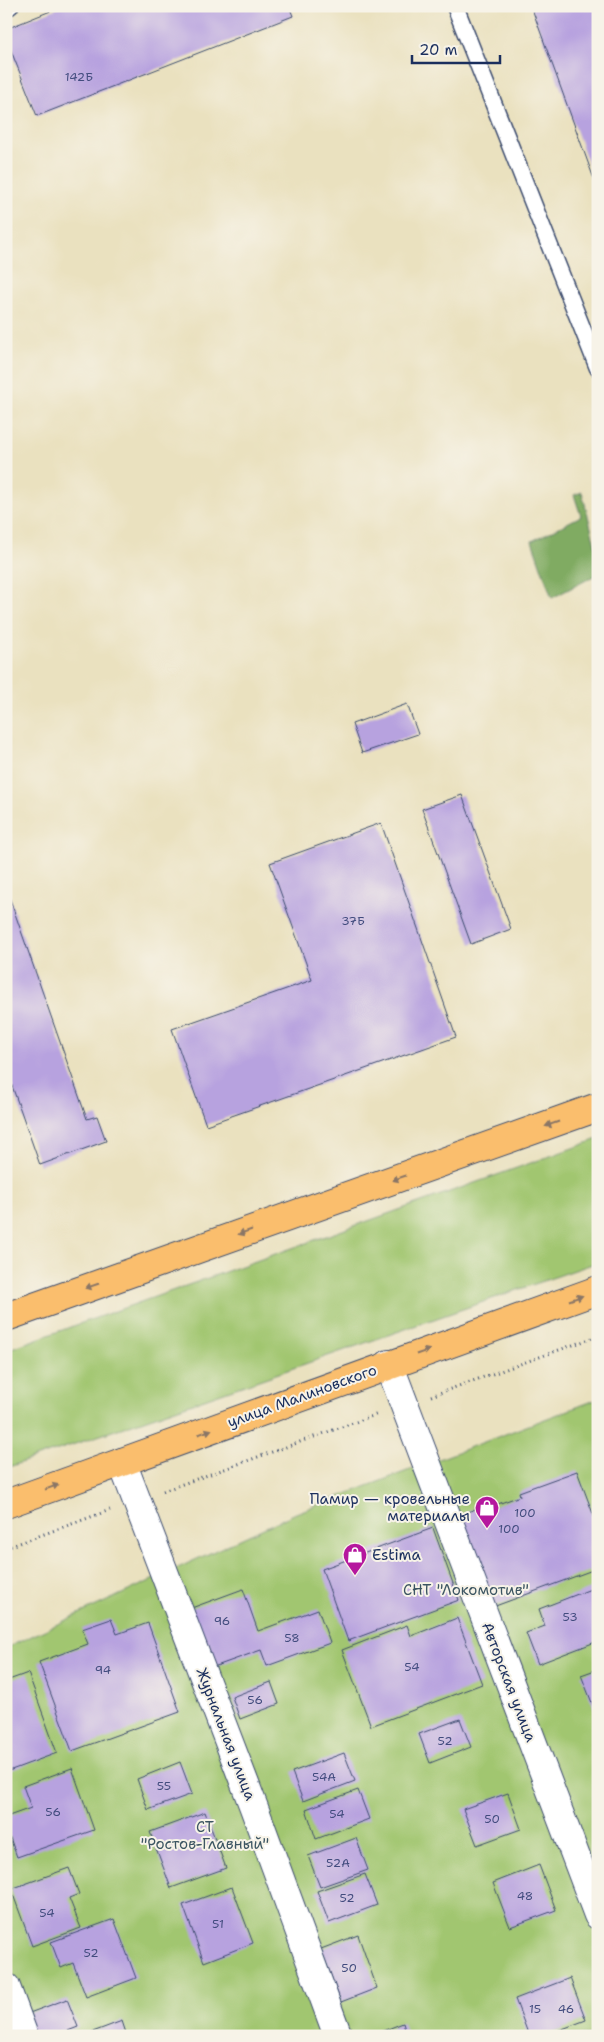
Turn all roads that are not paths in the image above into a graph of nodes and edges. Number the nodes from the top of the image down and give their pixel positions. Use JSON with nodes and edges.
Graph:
{"nodes":[{"id":1,"x":455,"y":6,"type":"edge"},
{"id":2,"x":598,"y":368,"type":"edge"},
{"id":3,"x":598,"y":1107,"type":"edge"},
{"id":4,"x":598,"y":1290,"type":"edge"},
{"id":5,"x":6,"y":1317,"type":"edge"},
{"id":6,"x":389,"y":1364,"type":"junction"},
{"id":7,"x":122,"y":1462,"type":"junction"},
{"id":8,"x":6,"y":1504,"type":"edge"},
{"id":9,"x":598,"y":1916,"type":"edge"},
{"id":10,"x":6,"y":1987,"type":"edge"},
{"id":11,"x":24,"y":2036,"type":"edge"},
{"id":12,"x":338,"y":2036,"type":"edge"}],
"edges":[{"from":1,"to":2,"type":"lane"},
{"from":3,"to":5,"type":"highway","one_way":true},
{"from":6,"to":4,"type":"highway","name":"улица Малиновского","one_way":true},
{"from":7,"to":6,"type":"highway","name":"улица Малиновского","one_way":true},
{"from":6,"to":9,"type":"street","name":"Авторская улица"},
{"from":8,"to":7,"type":"highway","name":"улица Малиновского","one_way":true},
{"from":7,"to":12,"type":"street","name":"Журнальная улица"},
{"from":10,"to":11,"type":"street"}]}
